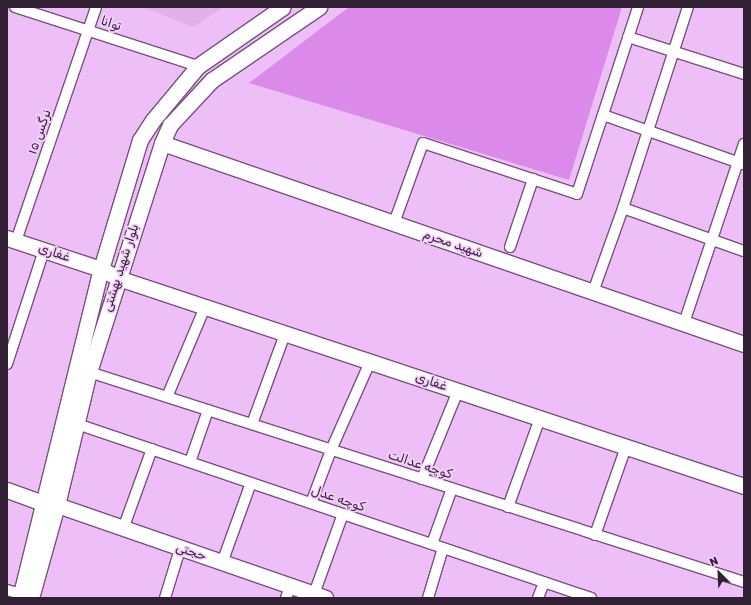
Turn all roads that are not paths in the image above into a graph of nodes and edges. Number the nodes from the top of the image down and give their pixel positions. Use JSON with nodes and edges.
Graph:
{"nodes":[{"id":1,"x":15,"y":7,"type":"edge"},
{"id":2,"x":96,"y":7,"type":"edge"},
{"id":3,"x":283,"y":7,"type":"edge"},
{"id":4,"x":319,"y":7,"type":"edge"},
{"id":5,"x":638,"y":7,"type":"edge"},
{"id":6,"x":688,"y":7,"type":"edge"},
{"id":7,"x":88,"y":30,"type":"junction"},
{"id":8,"x":628,"y":37,"type":"junction"},
{"id":9,"x":674,"y":52,"type":"junction"},
{"id":10,"x":198,"y":66,"type":"junction"},
{"id":11,"x":744,"y":74,"type":"edge"},
{"id":12,"x":603,"y":115,"type":"junction"},
{"id":13,"x":648,"y":131,"type":"junction"},
{"id":14,"x":162,"y":143,"type":"junction"},
{"id":15,"x":744,"y":144,"type":"edge"},
{"id":16,"x":741,"y":163,"type":"edge"},
{"id":17,"x":533,"y":179,"type":"junction"},
{"id":18,"x":623,"y":208,"type":"junction"},
{"id":19,"x":394,"y":223,"type":"junction"},
{"id":20,"x":712,"y":239,"type":"junction"},
{"id":21,"x":12,"y":240,"type":"edge"},
{"id":22,"x":510,"y":247,"type":"dead end"},
{"id":23,"x":44,"y":250,"type":"junction"},
{"id":24,"x":744,"y":251,"type":"edge"},
{"id":25,"x":101,"y":269,"type":"junction"},
{"id":26,"x":118,"y":278,"type":"junction"},
{"id":27,"x":593,"y":292,"type":"junction"},
{"id":28,"x":205,"y":307,"type":"junction"},
{"id":29,"x":684,"y":323,"type":"junction"},
{"id":30,"x":285,"y":334,"type":"junction"},
{"id":31,"x":744,"y":344,"type":"edge"},
{"id":32,"x":370,"y":362,"type":"junction"},
{"id":33,"x":7,"y":364,"type":"edge"},
{"id":34,"x":89,"y":372,"type":"junction"},
{"id":35,"x":458,"y":391,"type":"junction"},
{"id":36,"x":167,"y":397,"type":"junction"},
{"id":37,"x":208,"y":410,"type":"junction"},
{"id":38,"x":540,"y":418,"type":"junction"},
{"id":39,"x":77,"y":424,"type":"junction"},
{"id":40,"x":252,"y":424,"type":"junction"},
{"id":41,"x":626,"y":447,"type":"junction"},
{"id":42,"x":152,"y":449,"type":"junction"},
{"id":43,"x":331,"y":450,"type":"junction"},
{"id":44,"x":190,"y":462,"type":"junction"},
{"id":45,"x":422,"y":479,"type":"junction"},
{"id":46,"x":251,"y":483,"type":"junction"},
{"id":47,"x":744,"y":486,"type":"edge"},
{"id":48,"x":452,"y":488,"type":"junction"},
{"id":49,"x":7,"y":490,"type":"edge"},
{"id":50,"x":311,"y":503,"type":"junction"},
{"id":51,"x":49,"y":504,"type":"junction"},
{"id":52,"x":508,"y":507,"type":"junction"},
{"id":53,"x":344,"y":514,"type":"junction"},
{"id":54,"x":123,"y":529,"type":"junction"},
{"id":55,"x":595,"y":535,"type":"junction"},
{"id":56,"x":432,"y":544,"type":"junction"},
{"id":57,"x":443,"y":548,"type":"junction"},
{"id":58,"x":180,"y":549,"type":"junction"},
{"id":59,"x":222,"y":563,"type":"junction"},
{"id":60,"x":544,"y":582,"type":"junction"},
{"id":61,"x":744,"y":582,"type":"edge"},
{"id":62,"x":288,"y":592,"type":"edge"},
{"id":63,"x":20,"y":595,"type":"edge"},
{"id":64,"x":319,"y":596,"type":"edge"},
{"id":65,"x":165,"y":598,"type":"edge"},
{"id":66,"x":428,"y":598,"type":"edge"},
{"id":67,"x":538,"y":598,"type":"edge"},
{"id":68,"x":591,"y":598,"type":"edge"}],
"edges":[{"from":1,"to":7,"type":"street","name":"توانا"},
{"from":2,"to":7,"type":"street","name":"نرگس ۱۵"},
{"from":3,"to":10,"type":"street","name":"بلوار شهید بهشتی"},
{"from":4,"to":14,"type":"street","name":"بلوار شهید بهشتی"},
{"from":5,"to":8,"type":"street"},
{"from":6,"to":9,"type":"street"},
{"from":7,"to":10,"type":"street","name":"توانا"},
{"from":7,"to":21,"type":"street","name":"نرگس ۱۵"},
{"from":8,"to":9,"type":"street"},
{"from":8,"to":12,"type":"street"},
{"from":9,"to":11,"type":"street"},
{"from":9,"to":13,"type":"street"},
{"from":10,"to":25,"type":"street","name":"بلوار شهید بهشتی"},
{"from":12,"to":13,"type":"street"},
{"from":12,"to":17,"type":"street"},
{"from":13,"to":16,"type":"street"},
{"from":13,"to":18,"type":"street"},
{"from":14,"to":19,"type":"street","name":"شهید محرم"},
{"from":14,"to":26,"type":"street","name":"بلوار شهید بهشتی"},
{"from":15,"to":16,"type":"street"},
{"from":16,"to":20,"type":"street"},
{"from":17,"to":19,"type":"street"},
{"from":17,"to":22,"type":"street"},
{"from":18,"to":20,"type":"street"},
{"from":18,"to":27,"type":"street"},
{"from":19,"to":27,"type":"street","name":"شهید محرم"},
{"from":20,"to":24,"type":"street"},
{"from":20,"to":29,"type":"street"},
{"from":21,"to":23,"type":"street","name":"غفاری"},
{"from":23,"to":25,"type":"street","name":"غفاری"},
{"from":23,"to":33,"type":"street"},
{"from":25,"to":26,"type":"street","name":"غفاری"},
{"from":25,"to":51,"type":"street","name":"بلوار شهید بهشتی"},
{"from":26,"to":28,"type":"street","name":"غفاری"},
{"from":26,"to":34,"type":"street","name":"بلوار شهید بهشتی"},
{"from":27,"to":29,"type":"street","name":"شهید محرم"},
{"from":28,"to":30,"type":"street","name":"غفاری"},
{"from":28,"to":36,"type":"street"},
{"from":29,"to":31,"type":"street","name":"شهید محرم"},
{"from":30,"to":32,"type":"street","name":"غفاری"},
{"from":30,"to":40,"type":"street"},
{"from":32,"to":35,"type":"street","name":"غفاری"},
{"from":32,"to":43,"type":"street"},
{"from":34,"to":36,"type":"street","name":"کوچه عدالت"},
{"from":34,"to":39,"type":"street","name":"بلوار شهید بهشتی"},
{"from":35,"to":38,"type":"street","name":"غفاری"},
{"from":35,"to":45,"type":"street"},
{"from":36,"to":37,"type":"street","name":"کوچه عدالت"},
{"from":37,"to":40,"type":"street","name":"کوچه عدالت"},
{"from":37,"to":44,"type":"street"},
{"from":38,"to":41,"type":"street","name":"غفاری"},
{"from":38,"to":52,"type":"street"},
{"from":39,"to":42,"type":"street","name":"کوچه عدل"},
{"from":39,"to":51,"type":"street","name":"بلوار شهید بهشتی"},
{"from":40,"to":43,"type":"street","name":"کوچه عدالت"},
{"from":41,"to":47,"type":"street","name":"غفاری"},
{"from":41,"to":55,"type":"street"},
{"from":42,"to":44,"type":"street","name":"کوچه عدل"},
{"from":42,"to":54,"type":"street"},
{"from":43,"to":45,"type":"street","name":"کوچه عدالت"},
{"from":43,"to":50,"type":"street"},
{"from":44,"to":46,"type":"street","name":"کوچه عدل"},
{"from":45,"to":48,"type":"street","name":"کوچه عدالت"},
{"from":46,"to":50,"type":"street","name":"کوچه عدل"},
{"from":46,"to":59,"type":"street"},
{"from":48,"to":52,"type":"street","name":"کوچه عدالت"},
{"from":48,"to":56,"type":"street"},
{"from":49,"to":51,"type":"street","name":"حجتی"},
{"from":50,"to":53,"type":"street","name":"کوچه عدل"},
{"from":51,"to":54,"type":"street","name":"حجتی"},
{"from":51,"to":63,"type":"street","name":"بلوار شهید بهشتی"},
{"from":52,"to":55,"type":"street","name":"کوچه عدالت"},
{"from":53,"to":56,"type":"street","name":"کوچه عدل"},
{"from":53,"to":64,"type":"street"},
{"from":54,"to":58,"type":"street","name":"حجتی"},
{"from":55,"to":61,"type":"street","name":"کوچه عدالت"},
{"from":56,"to":57,"type":"street","name":"کوچه عدل"},
{"from":57,"to":60,"type":"street","name":"کوچه عدل"},
{"from":57,"to":66,"type":"street"},
{"from":58,"to":59,"type":"street","name":"حجتی"},
{"from":58,"to":65,"type":"street"},
{"from":59,"to":62,"type":"street","name":"حجتی"},
{"from":60,"to":67,"type":"street"},
{"from":60,"to":68,"type":"street","name":"کوچه عدل"},
{"from":62,"to":64,"type":"street","name":"حجتی"}]}
